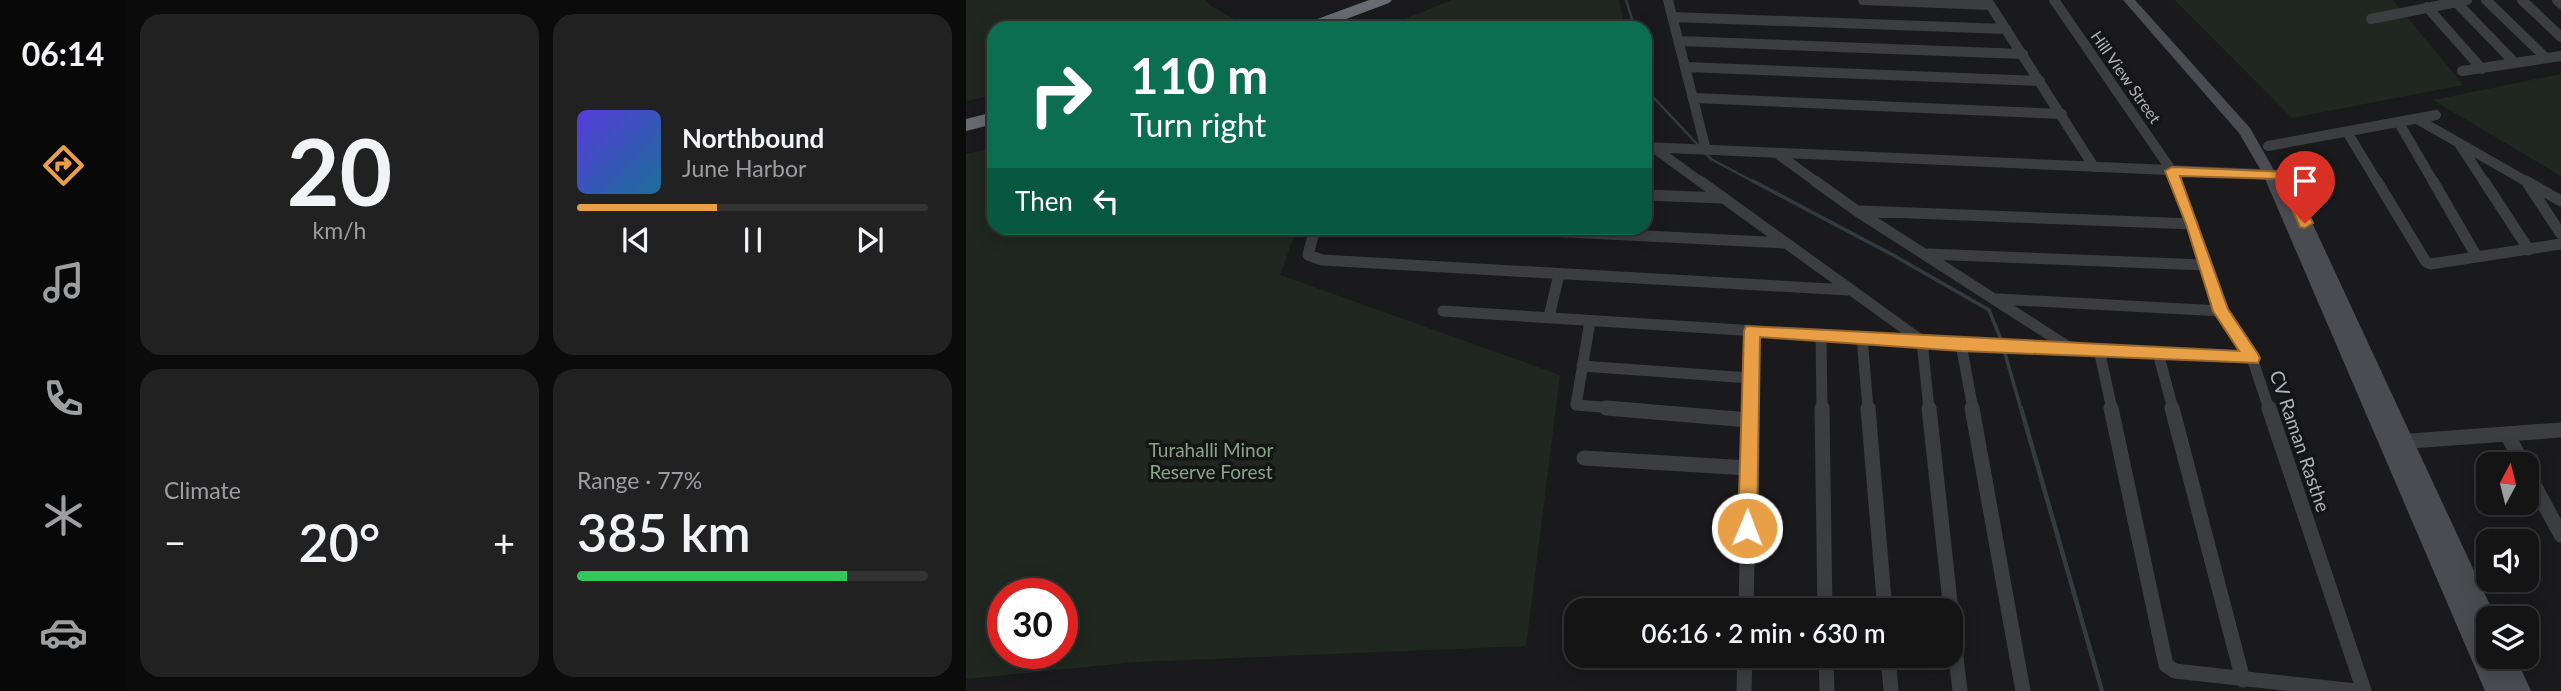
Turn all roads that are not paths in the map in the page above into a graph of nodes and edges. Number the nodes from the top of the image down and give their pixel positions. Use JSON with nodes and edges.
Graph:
{"nodes":[{"id":1,"x":1384,"y":0,"type":"edge"},
{"id":2,"x":1406,"y":0,"type":"edge"},
{"id":3,"x":1668,"y":0,"type":"edge"},
{"id":4,"x":1863,"y":0,"type":"edge"},
{"id":5,"x":2054,"y":0,"type":"edge"},
{"id":6,"x":2129,"y":0,"type":"edge"},
{"id":7,"x":2139,"y":0,"type":"edge"},
{"id":8,"x":2467,"y":0,"type":"edge"},
{"id":9,"x":2486,"y":0,"type":"edge"},
{"id":10,"x":2522,"y":0,"type":"edge"},
{"id":11,"x":2557,"y":0,"type":"edge"},
{"id":12,"x":1988,"y":2,"type":"edge"},
{"id":13,"x":2456,"y":2,"type":"junction"},
{"id":14,"x":2561,"y":4,"type":"edge"},
{"id":15,"x":2427,"y":7,"type":"junction"},
{"id":16,"x":1672,"y":17,"type":"junction"},
{"id":17,"x":2371,"y":19,"type":"dead end"},
{"id":18,"x":1326,"y":21,"type":"edge"},
{"id":19,"x":1350,"y":21,"type":"edge"},
{"id":20,"x":2006,"y":29,"type":"junction"},
{"id":21,"x":2561,"y":37,"type":"edge"},
{"id":22,"x":1679,"y":41,"type":"junction"},
{"id":23,"x":2023,"y":54,"type":"junction"},
{"id":24,"x":2561,"y":56,"type":"edge"},
{"id":25,"x":2546,"y":58,"type":"junction"},
{"id":26,"x":2515,"y":64,"type":"junction"},
{"id":27,"x":1685,"y":67,"type":"junction"},
{"id":28,"x":2482,"y":69,"type":"junction"},
{"id":29,"x":2462,"y":71,"type":"dead end"},
{"id":30,"x":2040,"y":81,"type":"junction"},
{"id":31,"x":1694,"y":98,"type":"junction"},
{"id":32,"x":2062,"y":114,"type":"junction"},
{"id":33,"x":2436,"y":115,"type":"dead end"},
{"id":34,"x":2417,"y":119,"type":"junction"},
{"id":35,"x":987,"y":120,"type":"edge"},
{"id":36,"x":2399,"y":123,"type":"junction"},
{"id":37,"x":966,"y":125,"type":"edge"},
{"id":38,"x":987,"y":131,"type":"edge"},
{"id":39,"x":2347,"y":132,"type":"junction"},
{"id":40,"x":966,"y":136,"type":"edge"},
{"id":41,"x":2459,"y":143,"type":"junction"},
{"id":42,"x":2268,"y":146,"type":"junction"},
{"id":43,"x":1652,"y":147,"type":"edge"},
{"id":44,"x":1652,"y":148,"type":"edge"},
{"id":45,"x":1706,"y":150,"type":"junction"},
{"id":46,"x":1779,"y":155,"type":"junction"},
{"id":47,"x":2094,"y":167,"type":"junction"},
{"id":48,"x":2172,"y":171,"type":"junction"},
{"id":49,"x":2277,"y":174,"type":"junction"},
{"id":50,"x":2526,"y":181,"type":"junction"},
{"id":51,"x":1652,"y":195,"type":"edge"},
{"id":52,"x":1723,"y":198,"type":"junction"},
{"id":53,"x":2561,"y":201,"type":"edge"},
{"id":54,"x":1857,"y":211,"type":"junction"},
{"id":55,"x":2193,"y":224,"type":"junction"},
{"id":56,"x":2561,"y":234,"type":"edge"},
{"id":57,"x":1313,"y":235,"type":"edge"},
{"id":58,"x":1628,"y":235,"type":"edge"},
{"id":59,"x":1784,"y":243,"type":"junction"},
{"id":60,"x":2561,"y":244,"type":"edge"},
{"id":61,"x":2529,"y":250,"type":"junction"},
{"id":62,"x":1928,"y":254,"type":"junction"},
{"id":63,"x":2477,"y":257,"type":"junction"},
{"id":64,"x":2204,"y":265,"type":"junction"},
{"id":65,"x":1559,"y":274,"type":"junction"},
{"id":66,"x":1848,"y":290,"type":"junction"},
{"id":67,"x":1997,"y":299,"type":"junction"},
{"id":68,"x":1443,"y":311,"type":"dead end"},
{"id":69,"x":2221,"y":311,"type":"junction"},
{"id":70,"x":1549,"y":317,"type":"junction"},
{"id":71,"x":1590,"y":321,"type":"junction"},
{"id":72,"x":1752,"y":331,"type":"junction"},
{"id":73,"x":1821,"y":335,"type":"junction"},
{"id":74,"x":1862,"y":337,"type":"junction"},
{"id":75,"x":1922,"y":341,"type":"junction"},
{"id":76,"x":1961,"y":344,"type":"junction"},
{"id":77,"x":2071,"y":348,"type":"junction"},
{"id":78,"x":2099,"y":350,"type":"junction"},
{"id":79,"x":2158,"y":353,"type":"junction"},
{"id":80,"x":2252,"y":358,"type":"junction"},
{"id":81,"x":1582,"y":366,"type":"junction"},
{"id":82,"x":1750,"y":378,"type":"junction"},
{"id":83,"x":1749,"y":420,"type":"junction"},
{"id":84,"x":2561,"y":430,"type":"edge"},
{"id":85,"x":2507,"y":434,"type":"junction"},
{"id":86,"x":2397,"y":442,"type":"junction"},
{"id":87,"x":2517,"y":452,"type":"edge"},
{"id":88,"x":1584,"y":458,"type":"dead end"},
{"id":89,"x":1748,"y":468,"type":"junction"},
{"id":90,"x":2539,"y":494,"type":"edge"},
{"id":91,"x":2561,"y":535,"type":"edge"},
{"id":92,"x":1746,"y":598,"type":"edge"},
{"id":93,"x":1825,"y":598,"type":"edge"},
{"id":94,"x":1884,"y":598,"type":"edge"},
{"id":95,"x":1950,"y":598,"type":"edge"},
{"id":96,"x":2479,"y":606,"type":"edge"},
{"id":97,"x":1745,"y":668,"type":"edge"},
{"id":98,"x":1826,"y":668,"type":"edge"},
{"id":99,"x":1889,"y":668,"type":"edge"},
{"id":100,"x":1957,"y":668,"type":"edge"},
{"id":101,"x":2509,"y":669,"type":"edge"},
{"id":102,"x":2243,"y":680,"type":"junction"},
{"id":103,"x":1744,"y":691,"type":"edge"},
{"id":104,"x":1827,"y":691,"type":"edge"},
{"id":105,"x":1891,"y":691,"type":"edge"},
{"id":106,"x":1960,"y":691,"type":"edge"},
{"id":107,"x":2023,"y":691,"type":"edge"},
{"id":108,"x":2356,"y":691,"type":"edge"},
{"id":109,"x":2364,"y":691,"type":"edge"},
{"id":110,"x":2497,"y":691,"type":"edge"},
{"id":111,"x":2519,"y":691,"type":"edge"}],
"edges":[{"from":1,"to":18,"type":"highway"},
{"from":2,"to":19,"type":"highway"},
{"from":3,"to":16,"type":"street"},
{"from":4,"to":12,"type":"street"},
{"from":5,"to":48,"type":"street","name":"Hill View Street"},
{"from":6,"to":49,"type":"main road"},
{"from":7,"to":42,"type":"main road"},
{"from":8,"to":13,"type":"street"},
{"from":9,"to":25,"type":"street"},
{"from":10,"to":21,"type":"street"},
{"from":11,"to":14,"type":"street"},
{"from":12,"to":20,"type":"street"},
{"from":13,"to":15,"type":"street"},
{"from":13,"to":26,"type":"street"},
{"from":15,"to":17,"type":"street"},
{"from":15,"to":28,"type":"street"},
{"from":16,"to":20,"type":"street"},
{"from":16,"to":22,"type":"street"},
{"from":20,"to":23,"type":"street"},
{"from":22,"to":23,"type":"street"},
{"from":22,"to":27,"type":"street"},
{"from":23,"to":30,"type":"street"},
{"from":24,"to":25,"type":"street"},
{"from":25,"to":26,"type":"street"},
{"from":26,"to":28,"type":"street"},
{"from":27,"to":30,"type":"street"},
{"from":27,"to":31,"type":"street"},
{"from":28,"to":29,"type":"street"},
{"from":30,"to":32,"type":"street"},
{"from":31,"to":32,"type":"street"},
{"from":31,"to":45,"type":"street"},
{"from":32,"to":47,"type":"street"},
{"from":33,"to":34,"type":"street"},
{"from":34,"to":36,"type":"street"},
{"from":34,"to":41,"type":"street"},
{"from":35,"to":37,"type":"highway"},
{"from":36,"to":39,"type":"street"},
{"from":36,"to":63,"type":"street"},
{"from":38,"to":40,"type":"highway"},
{"from":39,"to":42,"type":"street"},
{"from":39,"to":63,"type":"street"},
{"from":41,"to":50,"type":"street"},
{"from":41,"to":61,"type":"street"},
{"from":42,"to":49,"type":"main road"},
{"from":43,"to":45,"type":"street"},
{"from":44,"to":52,"type":"street"},
{"from":45,"to":46,"type":"street"},
{"from":46,"to":47,"type":"street"},
{"from":46,"to":54,"type":"street"},
{"from":47,"to":48,"type":"street"},
{"from":48,"to":49,"type":"street"},
{"from":48,"to":55,"type":"street","name":"CV Raman Rasthe"},
{"from":49,"to":86,"type":"main road"},
{"from":50,"to":53,"type":"street"},
{"from":50,"to":56,"type":"street"},
{"from":51,"to":52,"type":"street"},
{"from":52,"to":59,"type":"street"},
{"from":54,"to":55,"type":"street"},
{"from":54,"to":62,"type":"street"},
{"from":55,"to":64,"type":"street","name":"CV Raman Rasthe"},
{"from":57,"to":65,"type":"street"},
{"from":58,"to":59,"type":"street"},
{"from":59,"to":66,"type":"street"},
{"from":60,"to":61,"type":"street"},
{"from":61,"to":63,"type":"street"},
{"from":62,"to":64,"type":"street"},
{"from":62,"to":67,"type":"street"},
{"from":64,"to":69,"type":"street","name":"CV Raman Rasthe"},
{"from":65,"to":66,"type":"street"},
{"from":65,"to":70,"type":"street"},
{"from":66,"to":75,"type":"street"},
{"from":67,"to":69,"type":"street"},
{"from":67,"to":77,"type":"street"},
{"from":68,"to":70,"type":"street"},
{"from":69,"to":80,"type":"street","name":"CV Raman Rasthe"},
{"from":70,"to":71,"type":"street"},
{"from":71,"to":72,"type":"street"},
{"from":71,"to":81,"type":"street"},
{"from":72,"to":73,"type":"street"},
{"from":72,"to":82,"type":"street"},
{"from":73,"to":74,"type":"street"},
{"from":73,"to":93,"type":"street"},
{"from":74,"to":75,"type":"street"},
{"from":74,"to":94,"type":"street"},
{"from":75,"to":76,"type":"street"},
{"from":75,"to":95,"type":"street"},
{"from":76,"to":77,"type":"street"},
{"from":76,"to":107,"type":"street"},
{"from":77,"to":78,"type":"street"},
{"from":78,"to":79,"type":"street"},
{"from":78,"to":102,"type":"street"},
{"from":79,"to":80,"type":"street"},
{"from":79,"to":102,"type":"street"},
{"from":80,"to":109,"type":"street","name":"CV Raman Rasthe"},
{"from":81,"to":82,"type":"street"},
{"from":81,"to":83,"type":"street"},
{"from":82,"to":83,"type":"street"},
{"from":83,"to":89,"type":"street"},
{"from":84,"to":85,"type":"street"},
{"from":85,"to":86,"type":"street"},
{"from":85,"to":87,"type":"street"},
{"from":86,"to":96,"type":"main road"},
{"from":86,"to":110,"type":"main road"},
{"from":88,"to":89,"type":"street"},
{"from":89,"to":92,"type":"street"},
{"from":90,"to":91,"type":"street"},
{"from":97,"to":103,"type":"street"},
{"from":98,"to":104,"type":"street"},
{"from":99,"to":105,"type":"street"},
{"from":100,"to":106,"type":"street"},
{"from":101,"to":111,"type":"main road"},
{"from":102,"to":108,"type":"street"}]}
